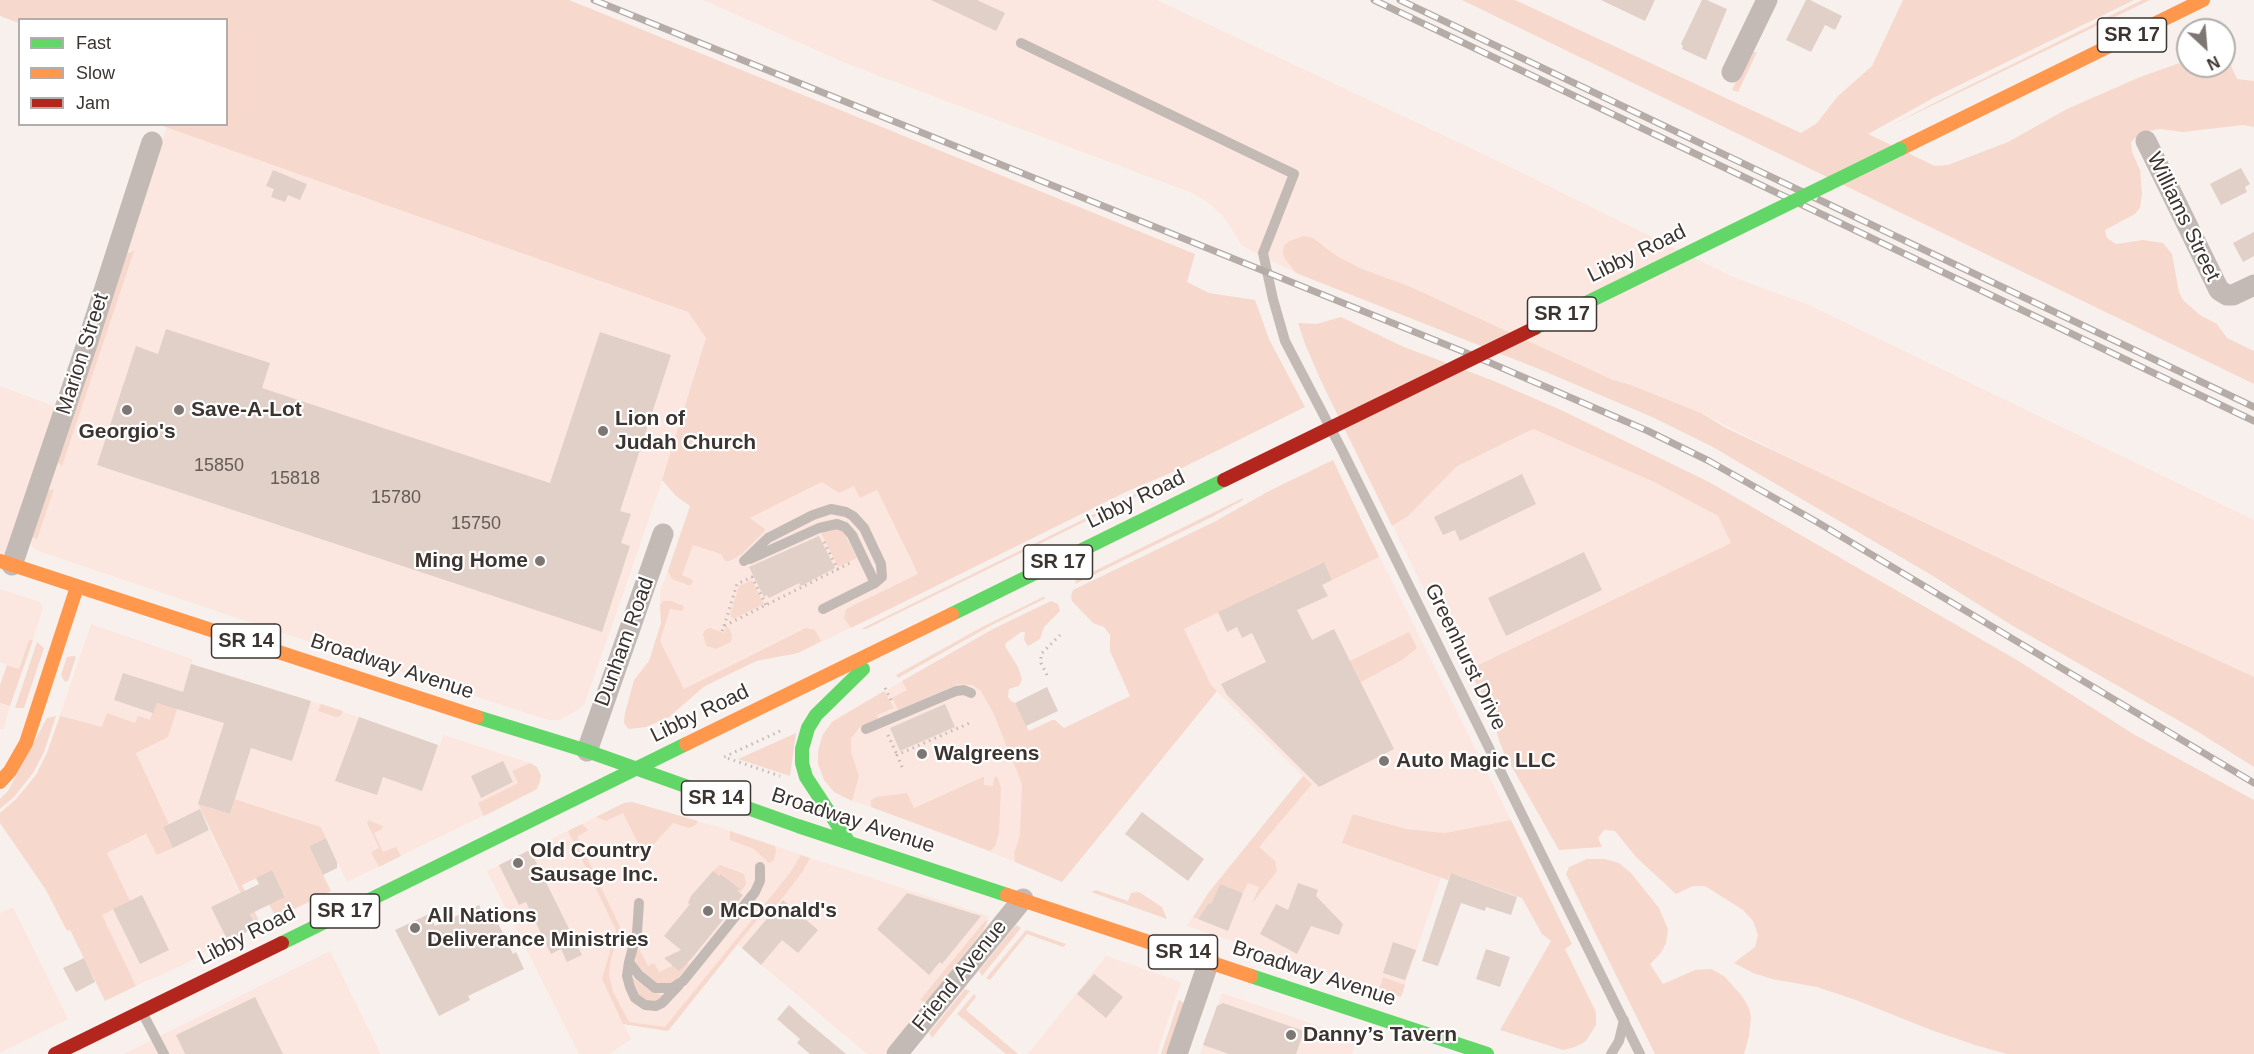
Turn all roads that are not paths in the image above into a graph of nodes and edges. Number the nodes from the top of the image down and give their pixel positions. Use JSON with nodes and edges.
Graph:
{"nodes":[{"id":1,"x":1767,"y":0,"type":"edge"},
{"id":2,"x":2203,"y":0,"type":"edge"},
{"id":3,"x":1021,"y":43,"type":"dead end"},
{"id":4,"x":1732,"y":72,"type":"dead end"},
{"id":5,"x":2146,"y":141,"type":"dead end"},
{"id":6,"x":152,"y":142,"type":"dead end"},
{"id":7,"x":2254,"y":285,"type":"edge"},
{"id":8,"x":663,"y":534,"type":"dead end"},
{"id":9,"x":6,"y":563,"type":"edge"},
{"id":10,"x":875,"y":583,"type":"junction"},
{"id":11,"x":77,"y":587,"type":"junction"},
{"id":12,"x":823,"y":609,"type":"dead end"},
{"id":13,"x":891,"y":644,"type":"junction"},
{"id":14,"x":971,"y":693,"type":"dead end"},
{"id":15,"x":866,"y":729,"type":"dead end"},
{"id":16,"x":587,"y":751,"type":"junction"},
{"id":17,"x":636,"y":768,"type":"junction"},
{"id":18,"x":0,"y":782,"type":"edge"},
{"id":19,"x":848,"y":841,"type":"junction"},
{"id":20,"x":760,"y":867,"type":"dead end"},
{"id":21,"x":1023,"y":899,"type":"junction"},
{"id":22,"x":639,"y":903,"type":"dead end"},
{"id":23,"x":1209,"y":961,"type":"junction"},
{"id":24,"x":629,"y":962,"type":"junction"},
{"id":25,"x":683,"y":981,"type":"junction"},
{"id":26,"x":142,"y":1011,"type":"junction"},
{"id":27,"x":1624,"y":1020,"type":"junction"},
{"id":28,"x":1430,"y":1045,"type":"edge"},
{"id":29,"x":55,"y":1054,"type":"edge"},
{"id":30,"x":164,"y":1054,"type":"edge"},
{"id":31,"x":897,"y":1054,"type":"edge"},
{"id":32,"x":1177,"y":1054,"type":"edge"},
{"id":33,"x":1487,"y":1054,"type":"edge"},
{"id":34,"x":1611,"y":1054,"type":"edge"},
{"id":35,"x":1640,"y":1054,"type":"edge"}],
"edges":[{"from":1,"to":4,"type":"street"},
{"from":2,"to":13,"type":"main road","name":"Libby Road","number":"SR 17","bridge":true},
{"from":3,"to":27,"type":"lane","name":"Greenhurst Drive"},
{"from":5,"to":7,"type":"street","name":"Williams Street"},
{"from":6,"to":9,"type":"street","name":"Marion Street"},
{"from":8,"to":16,"type":"street","name":"Dunham Road"},
{"from":9,"to":11,"type":"main road","name":"Broadway Avenue","number":"SR 14"},
{"from":10,"to":10,"type":"lane"},
{"from":10,"to":12,"type":"lane"},
{"from":11,"to":16,"type":"main road","name":"Broadway Avenue","number":"SR 14"},
{"from":11,"to":18,"type":"main road"},
{"from":13,"to":17,"type":"main road","name":"Libby Road","number":"SR 17"},
{"from":13,"to":19,"type":"main road"},
{"from":14,"to":15,"type":"lane"},
{"from":16,"to":17,"type":"main road","name":"Broadway Avenue","number":"SR 14"},
{"from":17,"to":19,"type":"main road","name":"Broadway Avenue","number":"SR 14"},
{"from":17,"to":26,"type":"main road","name":"Libby Road","number":"SR 17"},
{"from":19,"to":21,"type":"main road","name":"Broadway Avenue","number":"SR 14"},
{"from":20,"to":25,"type":"lane"},
{"from":21,"to":23,"type":"main road","name":"Broadway Avenue","number":"SR 14"},
{"from":21,"to":31,"type":"street","name":"Friend Avenue"},
{"from":22,"to":24,"type":"lane"},
{"from":23,"to":28,"type":"main road","name":"Broadway Avenue","number":"SR 14"},
{"from":23,"to":32,"type":"street"},
{"from":24,"to":25,"type":"lane"},
{"from":24,"to":25,"type":"lane"},
{"from":26,"to":29,"type":"main road","name":"Libby Road","number":"SR 17"},
{"from":26,"to":30,"type":"lane"},
{"from":27,"to":34,"type":"lane"},
{"from":27,"to":35,"type":"lane","name":"Greenhurst Drive"},
{"from":28,"to":33,"type":"main road","name":"Broadway Avenue","number":"SR 14"}]}
